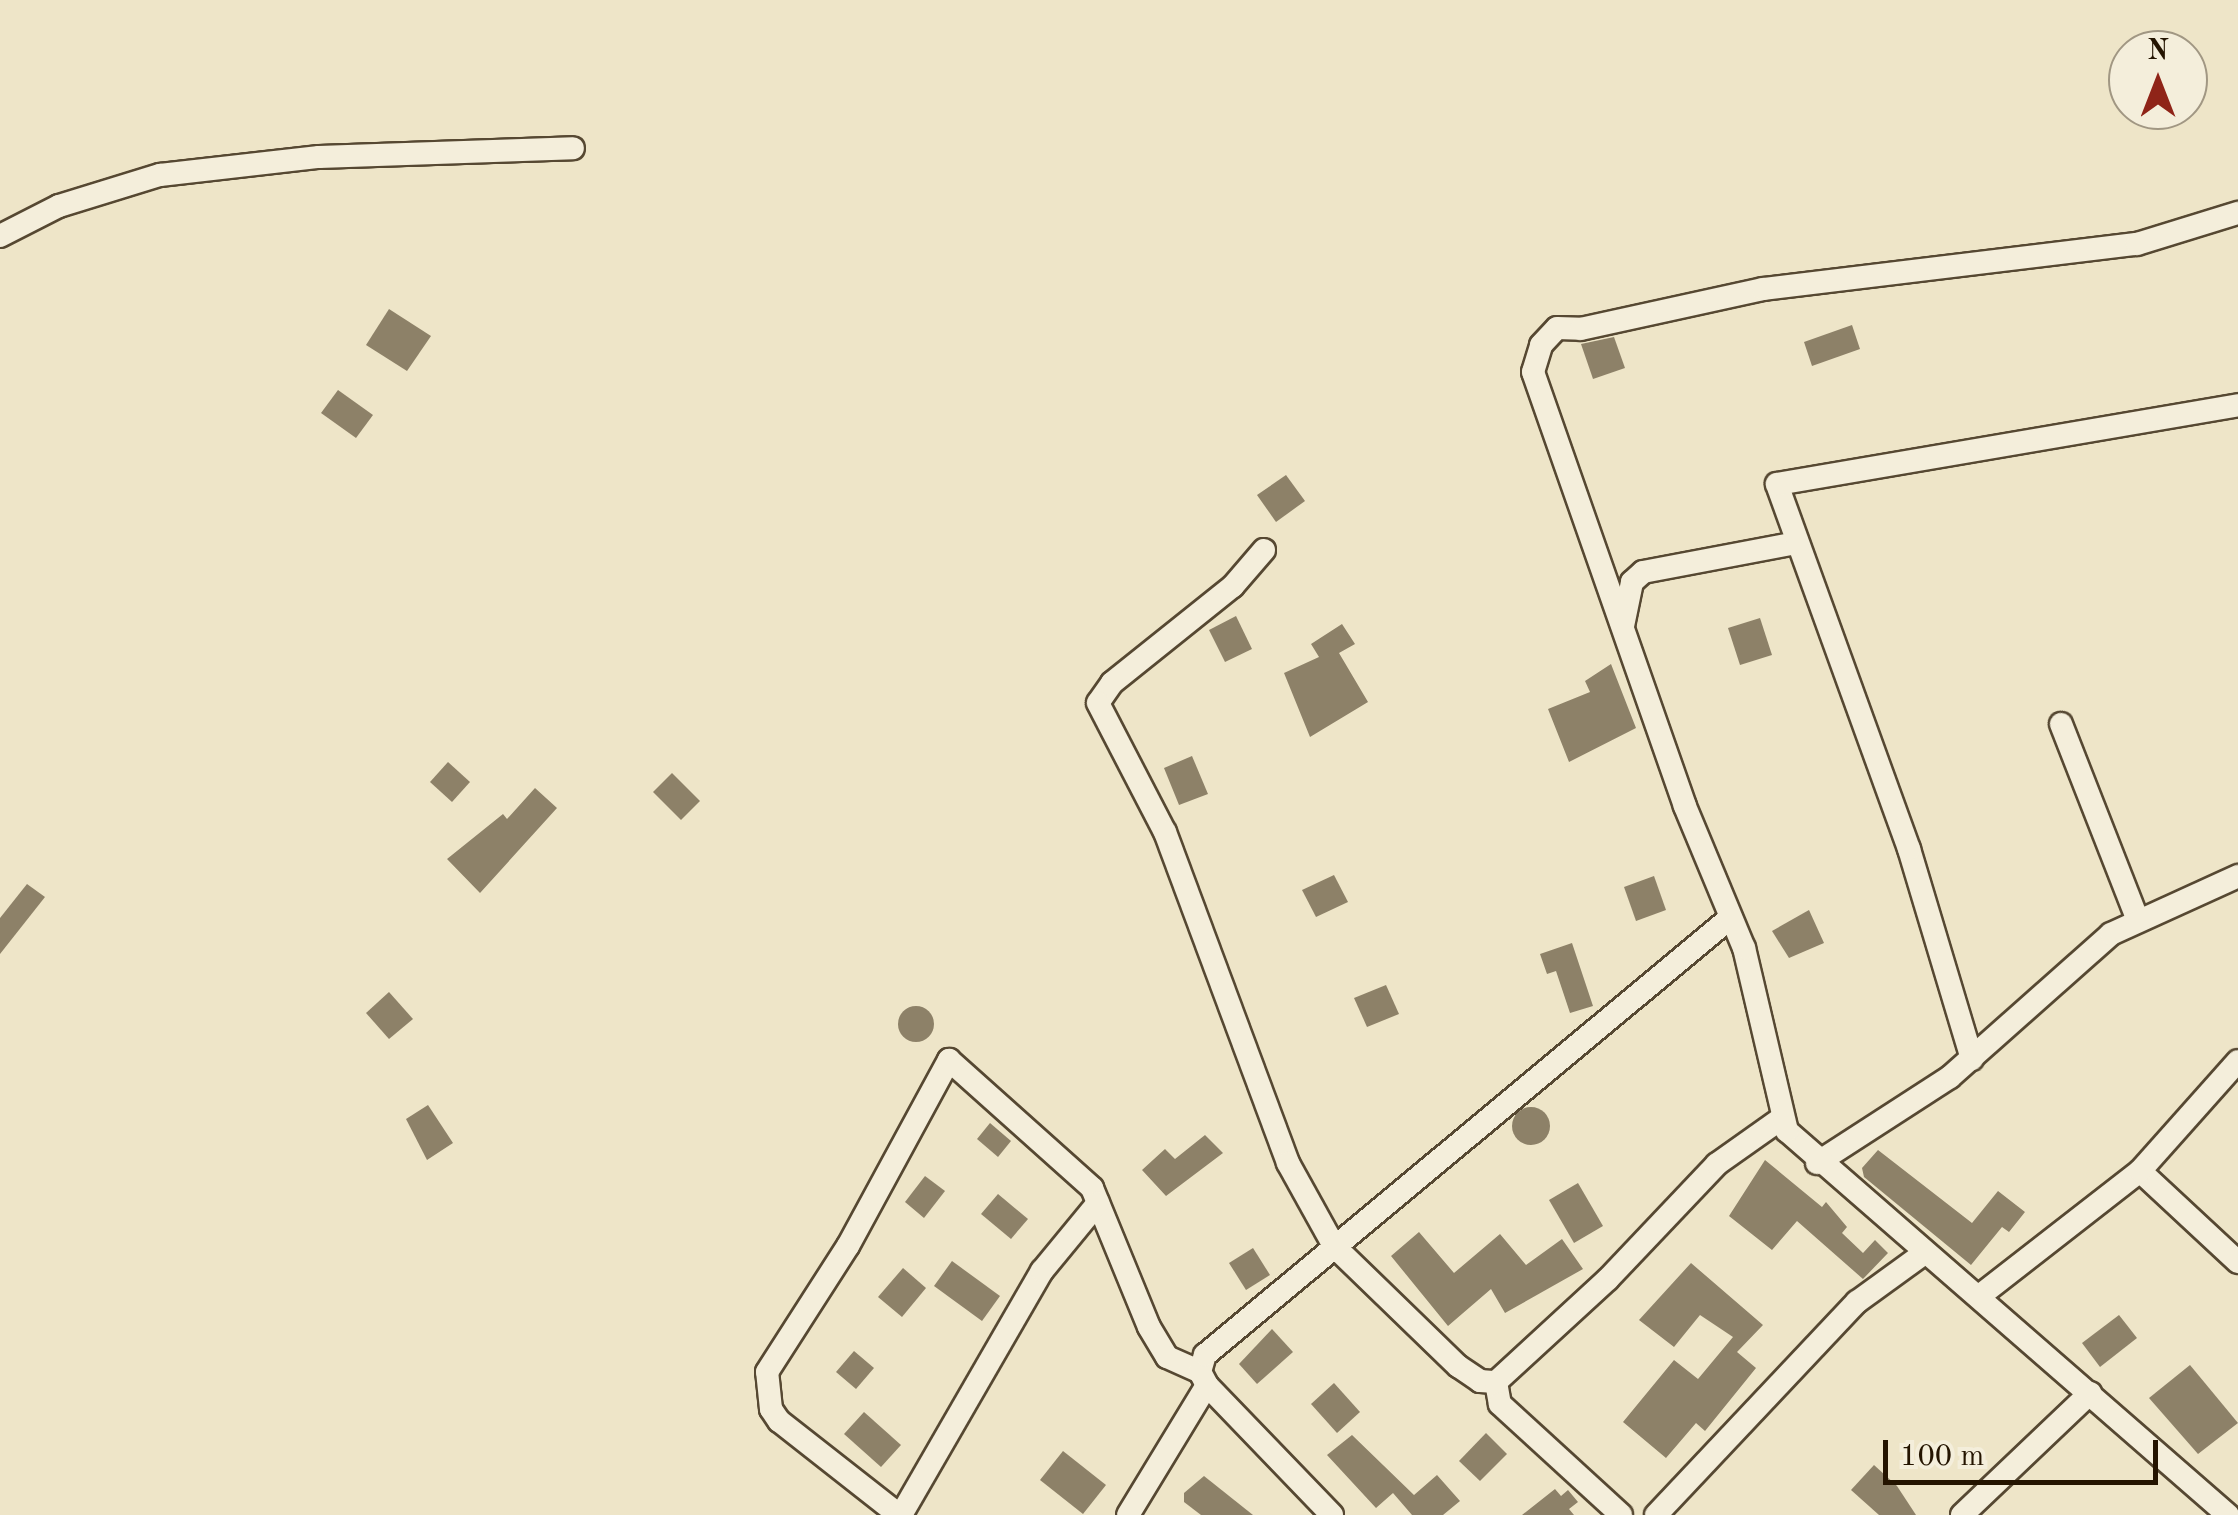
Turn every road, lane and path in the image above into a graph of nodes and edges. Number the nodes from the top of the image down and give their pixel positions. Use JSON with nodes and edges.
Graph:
{"nodes":[{"id":1,"x":572,"y":148,"type":"dead end"},
{"id":2,"x":2238,"y":213,"type":"edge"},
{"id":3,"x":0,"y":236,"type":"edge"},
{"id":4,"x":2238,"y":405,"type":"edge"},
{"id":5,"x":1796,"y":544,"type":"junction"},
{"id":6,"x":1264,"y":550,"type":"dead end"},
{"id":7,"x":1622,"y":630,"type":"junction"},
{"id":8,"x":2061,"y":724,"type":"dead end"},
{"id":9,"x":2238,"y":876,"type":"edge"},
{"id":10,"x":1730,"y":918,"type":"junction"},
{"id":11,"x":2137,"y":918,"type":"junction"},
{"id":12,"x":1972,"y":1059,"type":"junction"},
{"id":13,"x":2238,"y":1060,"type":"edge"},
{"id":14,"x":1782,"y":1118,"type":"junction"},
{"id":15,"x":1817,"y":1163,"type":"junction"},
{"id":16,"x":2140,"y":1170,"type":"junction"},
{"id":17,"x":1098,"y":1203,"type":"junction"},
{"id":18,"x":1334,"y":1246,"type":"junction"},
{"id":19,"x":1922,"y":1254,"type":"junction"},
{"id":20,"x":2238,"y":1262,"type":"edge"},
{"id":21,"x":1982,"y":1294,"type":"junction"},
{"id":22,"x":1204,"y":1379,"type":"junction"},
{"id":23,"x":1496,"y":1382,"type":"junction"},
{"id":24,"x":2090,"y":1392,"type":"junction"},
{"id":25,"x":1980,"y":1510,"type":"edge"},
{"id":26,"x":900,"y":1515,"type":"edge"},
{"id":27,"x":1128,"y":1515,"type":"edge"},
{"id":28,"x":1332,"y":1515,"type":"edge"},
{"id":29,"x":1622,"y":1515,"type":"edge"},
{"id":30,"x":1656,"y":1515,"type":"edge"},
{"id":31,"x":2228,"y":1515,"type":"edge"}],
"edges":[{"from":1,"to":3,"type":"street"},
{"from":2,"to":7,"type":"street"},
{"from":4,"to":5,"type":"street"},
{"from":5,"to":7,"type":"street"},
{"from":5,"to":12,"type":"street"},
{"from":6,"to":18,"type":"street"},
{"from":7,"to":10,"type":"street"},
{"from":8,"to":11,"type":"street"},
{"from":9,"to":11,"type":"street"},
{"from":10,"to":14,"type":"street"},
{"from":10,"to":18,"type":"street"},
{"from":11,"to":12,"type":"street"},
{"from":12,"to":15,"type":"street"},
{"from":13,"to":16,"type":"street"},
{"from":14,"to":15,"type":"street"},
{"from":14,"to":23,"type":"street"},
{"from":15,"to":19,"type":"street"},
{"from":16,"to":20,"type":"street"},
{"from":16,"to":21,"type":"street"},
{"from":17,"to":22,"type":"street"},
{"from":17,"to":26,"type":"street"},
{"from":17,"to":26,"type":"street"},
{"from":18,"to":22,"type":"street"},
{"from":18,"to":23,"type":"street"},
{"from":19,"to":21,"type":"street"},
{"from":19,"to":30,"type":"street"},
{"from":21,"to":24,"type":"street"},
{"from":22,"to":27,"type":"street"},
{"from":22,"to":28,"type":"street"},
{"from":23,"to":29,"type":"street"},
{"from":24,"to":25,"type":"street"},
{"from":24,"to":31,"type":"street"}]}
